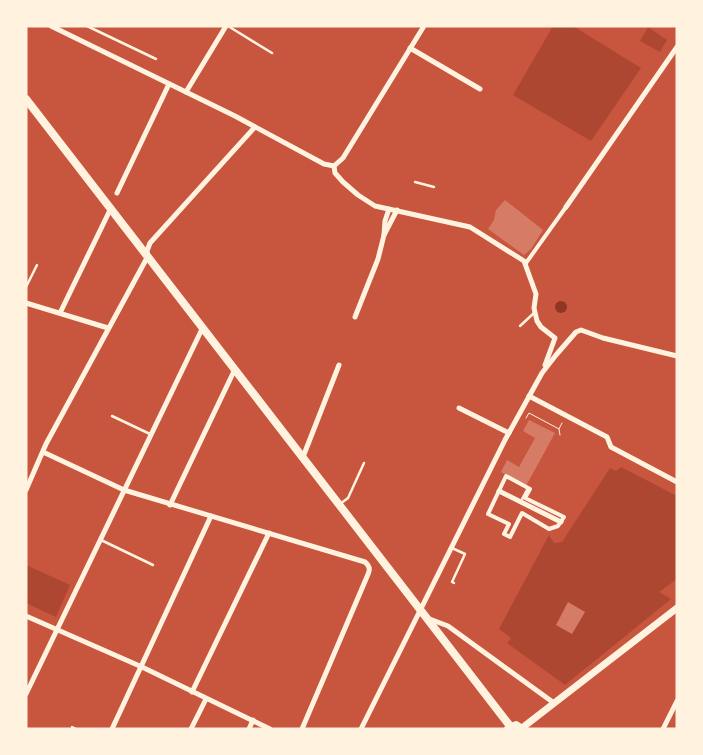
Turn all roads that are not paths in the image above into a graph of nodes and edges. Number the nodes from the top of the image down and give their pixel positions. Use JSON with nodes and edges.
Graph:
{"nodes":[{"id":1,"x":51,"y":26,"type":"edge"},
{"id":2,"x":88,"y":26,"type":"edge"},
{"id":3,"x":227,"y":26,"type":"edge"},
{"id":4,"x":424,"y":26,"type":"edge"},
{"id":5,"x":677,"y":46,"type":"edge"},
{"id":6,"x":410,"y":48,"type":"junction"},
{"id":7,"x":272,"y":53,"type":"dead end"},
{"id":8,"x":156,"y":59,"type":"dead end"},
{"id":9,"x":169,"y":84,"type":"junction"},
{"id":10,"x":480,"y":89,"type":"dead end"},
{"id":11,"x":186,"y":92,"type":"junction"},
{"id":12,"x":26,"y":99,"type":"edge"},
{"id":13,"x":255,"y":127,"type":"junction"},
{"id":14,"x":334,"y":166,"type":"junction"},
{"id":15,"x":415,"y":182,"type":"dead end"},
{"id":16,"x":434,"y":187,"type":"dead end"},
{"id":17,"x":116,"y":193,"type":"dead end"},
{"id":18,"x":566,"y":207,"type":"joint"},
{"id":19,"x":111,"y":208,"type":"junction"},
{"id":20,"x":393,"y":208,"type":"junction"},
{"id":21,"x":148,"y":256,"type":"junction"},
{"id":22,"x":528,"y":261,"type":"junction"},
{"id":23,"x":37,"y":265,"type":"dead end"},
{"id":24,"x":26,"y":287,"type":"edge"},
{"id":25,"x":26,"y":303,"type":"edge"},
{"id":26,"x":534,"y":312,"type":"junction"},
{"id":27,"x":60,"y":313,"type":"junction"},
{"id":28,"x":356,"y":316,"type":"dead end"},
{"id":29,"x":520,"y":326,"type":"dead end"},
{"id":30,"x":203,"y":327,"type":"junction"},
{"id":31,"x":108,"y":328,"type":"junction"},
{"id":32,"x":677,"y":356,"type":"edge"},
{"id":33,"x":339,"y":365,"type":"dead end"},
{"id":34,"x":235,"y":368,"type":"junction"},
{"id":35,"x":542,"y":373,"type":"junction"},
{"id":36,"x":529,"y":396,"type":"junction"},
{"id":37,"x":459,"y":408,"type":"dead end"},
{"id":38,"x":112,"y":416,"type":"dead end"},
{"id":39,"x":508,"y":433,"type":"junction"},
{"id":40,"x":151,"y":434,"type":"junction"},
{"id":41,"x":44,"y":452,"type":"junction"},
{"id":42,"x":303,"y":457,"type":"junction"},
{"id":43,"x":364,"y":463,"type":"dead end"},
{"id":44,"x":677,"y":482,"type":"edge"},
{"id":45,"x":528,"y":488,"type":"junction"},
{"id":46,"x":26,"y":490,"type":"edge"},
{"id":47,"x":124,"y":490,"type":"junction"},
{"id":48,"x":499,"y":491,"type":"junction"},
{"id":49,"x":521,"y":502,"type":"junction"},
{"id":50,"x":339,"y":504,"type":"junction"},
{"id":51,"x":170,"y":505,"type":"junction"},
{"id":52,"x":211,"y":516,"type":"junction"},
{"id":53,"x":560,"y":522,"type":"junction"},
{"id":54,"x":269,"y":533,"type":"junction"},
{"id":55,"x":101,"y":540,"type":"junction"},
{"id":56,"x":451,"y":548,"type":"junction"},
{"id":57,"x":153,"y":565,"type":"dead end"},
{"id":58,"x":454,"y":583,"type":"dead end"},
{"id":59,"x":677,"y":608,"type":"edge"},
{"id":60,"x":420,"y":609,"type":"junction"},
{"id":61,"x":26,"y":616,"type":"edge"},
{"id":62,"x":427,"y":618,"type":"junction"},
{"id":63,"x":58,"y":630,"type":"junction"},
{"id":64,"x":142,"y":667,"type":"junction"},
{"id":65,"x":192,"y":692,"type":"junction"},
{"id":66,"x":26,"y":694,"type":"edge"},
{"id":67,"x":206,"y":699,"type":"junction"},
{"id":68,"x":677,"y":701,"type":"edge"},
{"id":69,"x":554,"y":703,"type":"junction"},
{"id":70,"x":253,"y":720,"type":"junction"},
{"id":71,"x":72,"y":727,"type":"dead end"},
{"id":72,"x":509,"y":727,"type":"edge"},
{"id":73,"x":522,"y":728,"type":"edge"},
{"id":74,"x":76,"y":729,"type":"edge"},
{"id":75,"x":112,"y":729,"type":"edge"},
{"id":76,"x":190,"y":729,"type":"edge"},
{"id":77,"x":249,"y":729,"type":"edge"},
{"id":78,"x":270,"y":729,"type":"edge"},
{"id":79,"x":302,"y":729,"type":"edge"},
{"id":80,"x":361,"y":729,"type":"edge"},
{"id":81,"x":663,"y":729,"type":"edge"}],
"edges":[{"from":1,"to":9,"type":"street"},
{"from":2,"to":8,"type":"lane"},
{"from":3,"to":7,"type":"lane"},
{"from":3,"to":11,"type":"street"},
{"from":4,"to":6,"type":"street"},
{"from":5,"to":18,"type":"street"},
{"from":6,"to":10,"type":"street"},
{"from":6,"to":14,"type":"street"},
{"from":9,"to":11,"type":"street"},
{"from":9,"to":17,"type":"street"},
{"from":11,"to":13,"type":"street"},
{"from":12,"to":19,"type":"main road"},
{"from":13,"to":14,"type":"street"},
{"from":13,"to":21,"type":"street"},
{"from":14,"to":20,"type":"street"},
{"from":15,"to":16,"type":"lane"},
{"from":18,"to":22,"type":"street"},
{"from":19,"to":21,"type":"main road"},
{"from":19,"to":27,"type":"street"},
{"from":20,"to":22,"type":"street"},
{"from":20,"to":28,"type":"street"},
{"from":21,"to":30,"type":"main road"},
{"from":21,"to":31,"type":"street"},
{"from":22,"to":26,"type":"street"},
{"from":23,"to":24,"type":"lane"},
{"from":25,"to":27,"type":"street"},
{"from":26,"to":29,"type":"lane"},
{"from":26,"to":35,"type":"street"},
{"from":27,"to":31,"type":"street"},
{"from":30,"to":34,"type":"main road"},
{"from":30,"to":40,"type":"street"},
{"from":31,"to":41,"type":"street"},
{"from":32,"to":35,"type":"street"},
{"from":33,"to":42,"type":"street"},
{"from":34,"to":42,"type":"main road"},
{"from":34,"to":51,"type":"street"},
{"from":35,"to":36,"type":"street"},
{"from":36,"to":39,"type":"street"},
{"from":36,"to":44,"type":"street"},
{"from":37,"to":39,"type":"street"},
{"from":38,"to":40,"type":"lane"},
{"from":39,"to":56,"type":"street"},
{"from":40,"to":47,"type":"street"},
{"from":41,"to":46,"type":"street"},
{"from":41,"to":47,"type":"street"},
{"from":42,"to":50,"type":"main road"},
{"from":43,"to":50,"type":"lane"},
{"from":45,"to":48,"type":"street"},
{"from":45,"to":49,"type":"lane"},
{"from":45,"to":53,"type":"street"},
{"from":47,"to":51,"type":"street"},
{"from":47,"to":55,"type":"street"},
{"from":48,"to":49,"type":"street"},
{"from":48,"to":53,"type":"street"},
{"from":49,"to":53,"type":"street"},
{"from":50,"to":60,"type":"main road"},
{"from":51,"to":52,"type":"street"},
{"from":52,"to":54,"type":"street"},
{"from":52,"to":64,"type":"street"},
{"from":54,"to":65,"type":"street"},
{"from":54,"to":79,"type":"street"},
{"from":55,"to":57,"type":"lane"},
{"from":55,"to":63,"type":"street"},
{"from":56,"to":58,"type":"lane"},
{"from":56,"to":60,"type":"street"},
{"from":59,"to":69,"type":"main road"},
{"from":60,"to":62,"type":"main road"},
{"from":60,"to":80,"type":"street"},
{"from":61,"to":63,"type":"street"},
{"from":62,"to":69,"type":"street"},
{"from":62,"to":72,"type":"main road"},
{"from":63,"to":64,"type":"street"},
{"from":63,"to":66,"type":"street"},
{"from":64,"to":65,"type":"street"},
{"from":64,"to":75,"type":"street"},
{"from":65,"to":67,"type":"street"},
{"from":67,"to":70,"type":"street"},
{"from":67,"to":76,"type":"street"},
{"from":68,"to":81,"type":"street"},
{"from":69,"to":73,"type":"main road"},
{"from":70,"to":77,"type":"street"},
{"from":70,"to":78,"type":"street"},
{"from":71,"to":74,"type":"lane"},
{"from":72,"to":73,"type":"main road"}]}
